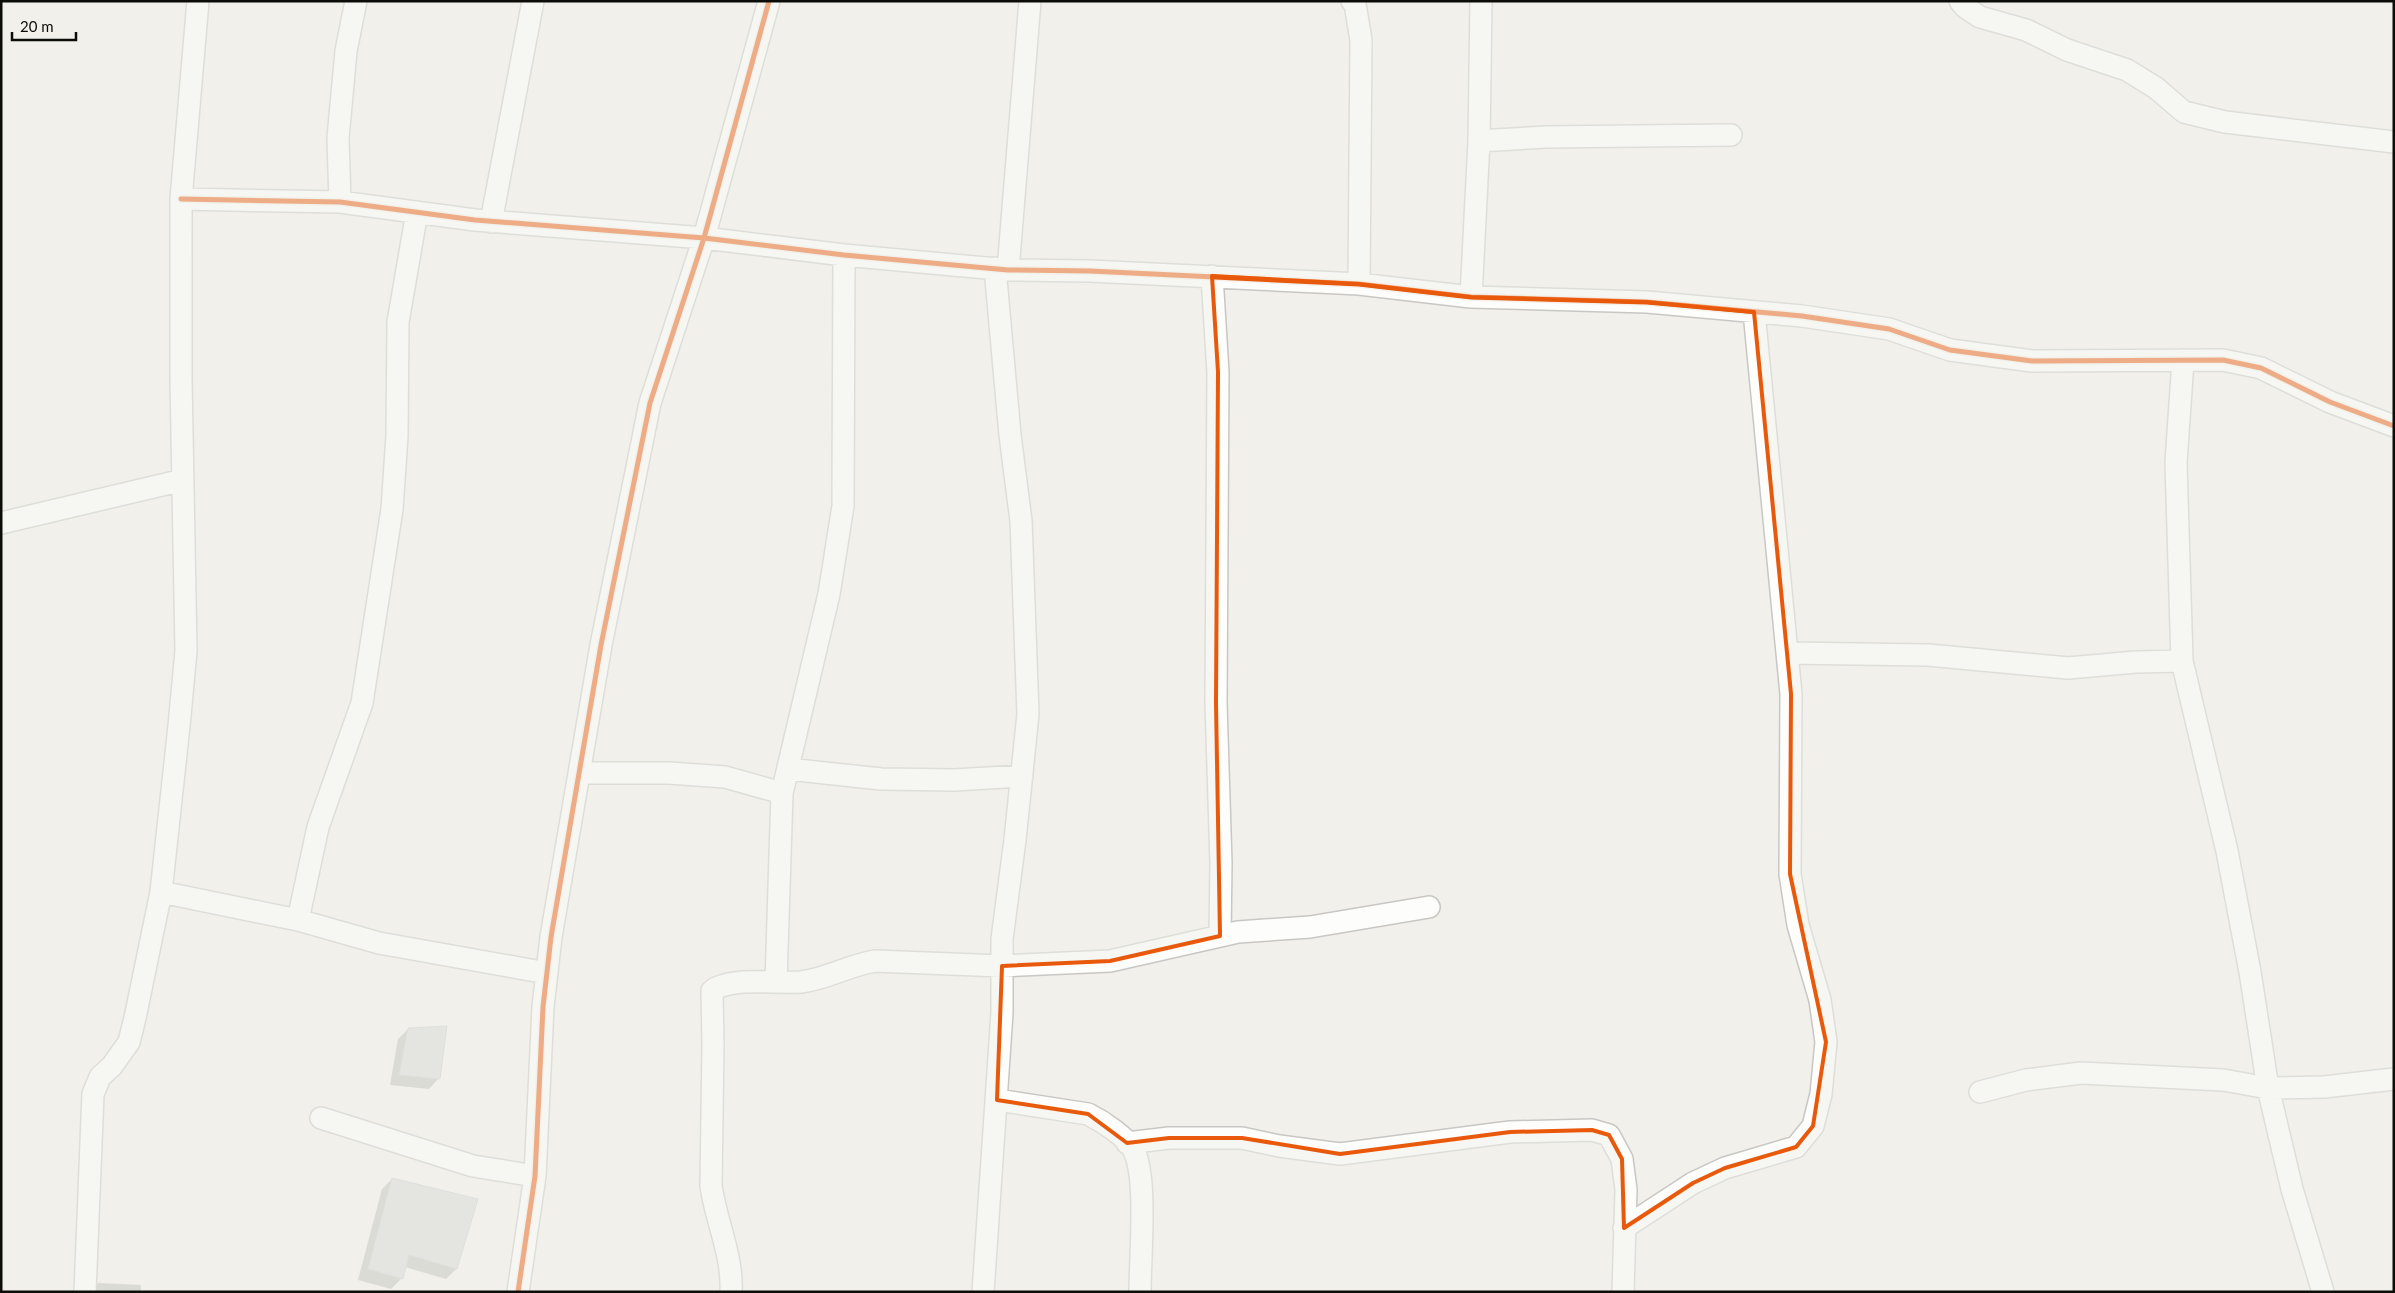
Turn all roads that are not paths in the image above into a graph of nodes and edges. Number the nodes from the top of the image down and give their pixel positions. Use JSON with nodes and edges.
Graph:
{"nodes":[{"id":1,"x":198,"y":1,"type":"edge"},
{"id":2,"x":356,"y":1,"type":"edge"},
{"id":3,"x":533,"y":1,"type":"edge"},
{"id":4,"x":769,"y":1,"type":"edge"},
{"id":5,"x":1030,"y":1,"type":"edge"},
{"id":6,"x":1352,"y":1,"type":"edge"},
{"id":7,"x":1481,"y":1,"type":"edge"},
{"id":8,"x":1960,"y":1,"type":"edge"},
{"id":9,"x":1731,"y":135,"type":"dead end"},
{"id":10,"x":1479,"y":141,"type":"junction"},
{"id":11,"x":2394,"y":142,"type":"edge"},
{"id":12,"x":181,"y":199,"type":"junction"},
{"id":13,"x":340,"y":202,"type":"junction"},
{"id":14,"x":417,"y":212,"type":"junction"},
{"id":15,"x":491,"y":222,"type":"junction"},
{"id":16,"x":704,"y":238,"type":"junction"},
{"id":17,"x":844,"y":255,"type":"junction"},
{"id":18,"x":1001,"y":269,"type":"junction"},
{"id":19,"x":1212,"y":276,"type":"junction"},
{"id":20,"x":1359,"y":284,"type":"junction"},
{"id":21,"x":1471,"y":297,"type":"junction"},
{"id":22,"x":1754,"y":312,"type":"junction"},
{"id":23,"x":2183,"y":360,"type":"junction"},
{"id":24,"x":2394,"y":426,"type":"edge"},
{"id":25,"x":183,"y":480,"type":"junction"},
{"id":26,"x":1,"y":523,"type":"edge"},
{"id":27,"x":1788,"y":653,"type":"junction"},
{"id":28,"x":2182,"y":661,"type":"junction"},
{"id":29,"x":788,"y":769,"type":"junction"},
{"id":30,"x":579,"y":773,"type":"junction"},
{"id":31,"x":1022,"y":776,"type":"junction"},
{"id":32,"x":782,"y":793,"type":"junction"},
{"id":33,"x":161,"y":892,"type":"junction"},
{"id":34,"x":1429,"y":907,"type":"dead end"},
{"id":35,"x":298,"y":920,"type":"junction"},
{"id":36,"x":1220,"y":936,"type":"junction"},
{"id":37,"x":1002,"y":966,"type":"junction"},
{"id":38,"x":547,"y":972,"type":"junction"},
{"id":39,"x":776,"y":982,"type":"junction"},
{"id":40,"x":2394,"y":1080,"type":"edge"},
{"id":41,"x":2268,"y":1088,"type":"junction"},
{"id":42,"x":1980,"y":1092,"type":"dead end"},
{"id":43,"x":997,"y":1100,"type":"junction"},
{"id":44,"x":322,"y":1118,"type":"dead end"},
{"id":45,"x":1127,"y":1143,"type":"junction"},
{"id":46,"x":536,"y":1176,"type":"junction"},
{"id":47,"x":1624,"y":1228,"type":"junction"},
{"id":48,"x":85,"y":1292,"type":"edge"},
{"id":49,"x":518,"y":1292,"type":"edge"},
{"id":50,"x":732,"y":1292,"type":"edge"},
{"id":51,"x":982,"y":1292,"type":"edge"},
{"id":52,"x":1140,"y":1292,"type":"edge"},
{"id":53,"x":1623,"y":1292,"type":"edge"},
{"id":54,"x":2323,"y":1292,"type":"edge"}],
"edges":[{"from":1,"to":12,"type":"street"},
{"from":2,"to":13,"type":"street"},
{"from":3,"to":15,"type":"street"},
{"from":4,"to":16,"type":"street"},
{"from":5,"to":18,"type":"street"},
{"from":6,"to":20,"type":"street"},
{"from":7,"to":10,"type":"street"},
{"from":8,"to":11,"type":"street"},
{"from":9,"to":10,"type":"street"},
{"from":10,"to":21,"type":"street"},
{"from":12,"to":13,"type":"street"},
{"from":12,"to":25,"type":"street"},
{"from":13,"to":14,"type":"street"},
{"from":14,"to":15,"type":"street"},
{"from":14,"to":35,"type":"street"},
{"from":15,"to":16,"type":"street"},
{"from":16,"to":17,"type":"street"},
{"from":16,"to":30,"type":"street"},
{"from":17,"to":18,"type":"street"},
{"from":17,"to":29,"type":"street"},
{"from":18,"to":19,"type":"street"},
{"from":18,"to":31,"type":"street"},
{"from":19,"to":20,"type":"street"},
{"from":19,"to":36,"type":"street"},
{"from":20,"to":21,"type":"street"},
{"from":21,"to":22,"type":"street"},
{"from":22,"to":23,"type":"street"},
{"from":22,"to":27,"type":"street"},
{"from":23,"to":24,"type":"street"},
{"from":23,"to":28,"type":"street"},
{"from":25,"to":26,"type":"street"},
{"from":25,"to":33,"type":"street"},
{"from":27,"to":28,"type":"street"},
{"from":27,"to":47,"type":"street"},
{"from":28,"to":41,"type":"street"},
{"from":29,"to":31,"type":"street"},
{"from":29,"to":32,"type":"street"},
{"from":30,"to":32,"type":"street"},
{"from":30,"to":38,"type":"street"},
{"from":31,"to":37,"type":"street"},
{"from":32,"to":39,"type":"street"},
{"from":33,"to":35,"type":"street"},
{"from":33,"to":48,"type":"street"},
{"from":34,"to":36,"type":"street"},
{"from":35,"to":38,"type":"street"},
{"from":36,"to":37,"type":"street"},
{"from":37,"to":39,"type":"street"},
{"from":37,"to":43,"type":"street"},
{"from":38,"to":46,"type":"street"},
{"from":39,"to":50,"type":"street"},
{"from":40,"to":41,"type":"street"},
{"from":41,"to":42,"type":"street"},
{"from":41,"to":54,"type":"street"},
{"from":43,"to":45,"type":"street"},
{"from":43,"to":51,"type":"street"},
{"from":44,"to":46,"type":"street"},
{"from":45,"to":47,"type":"street"},
{"from":45,"to":52,"type":"street"},
{"from":46,"to":49,"type":"street"},
{"from":47,"to":53,"type":"street"}]}
